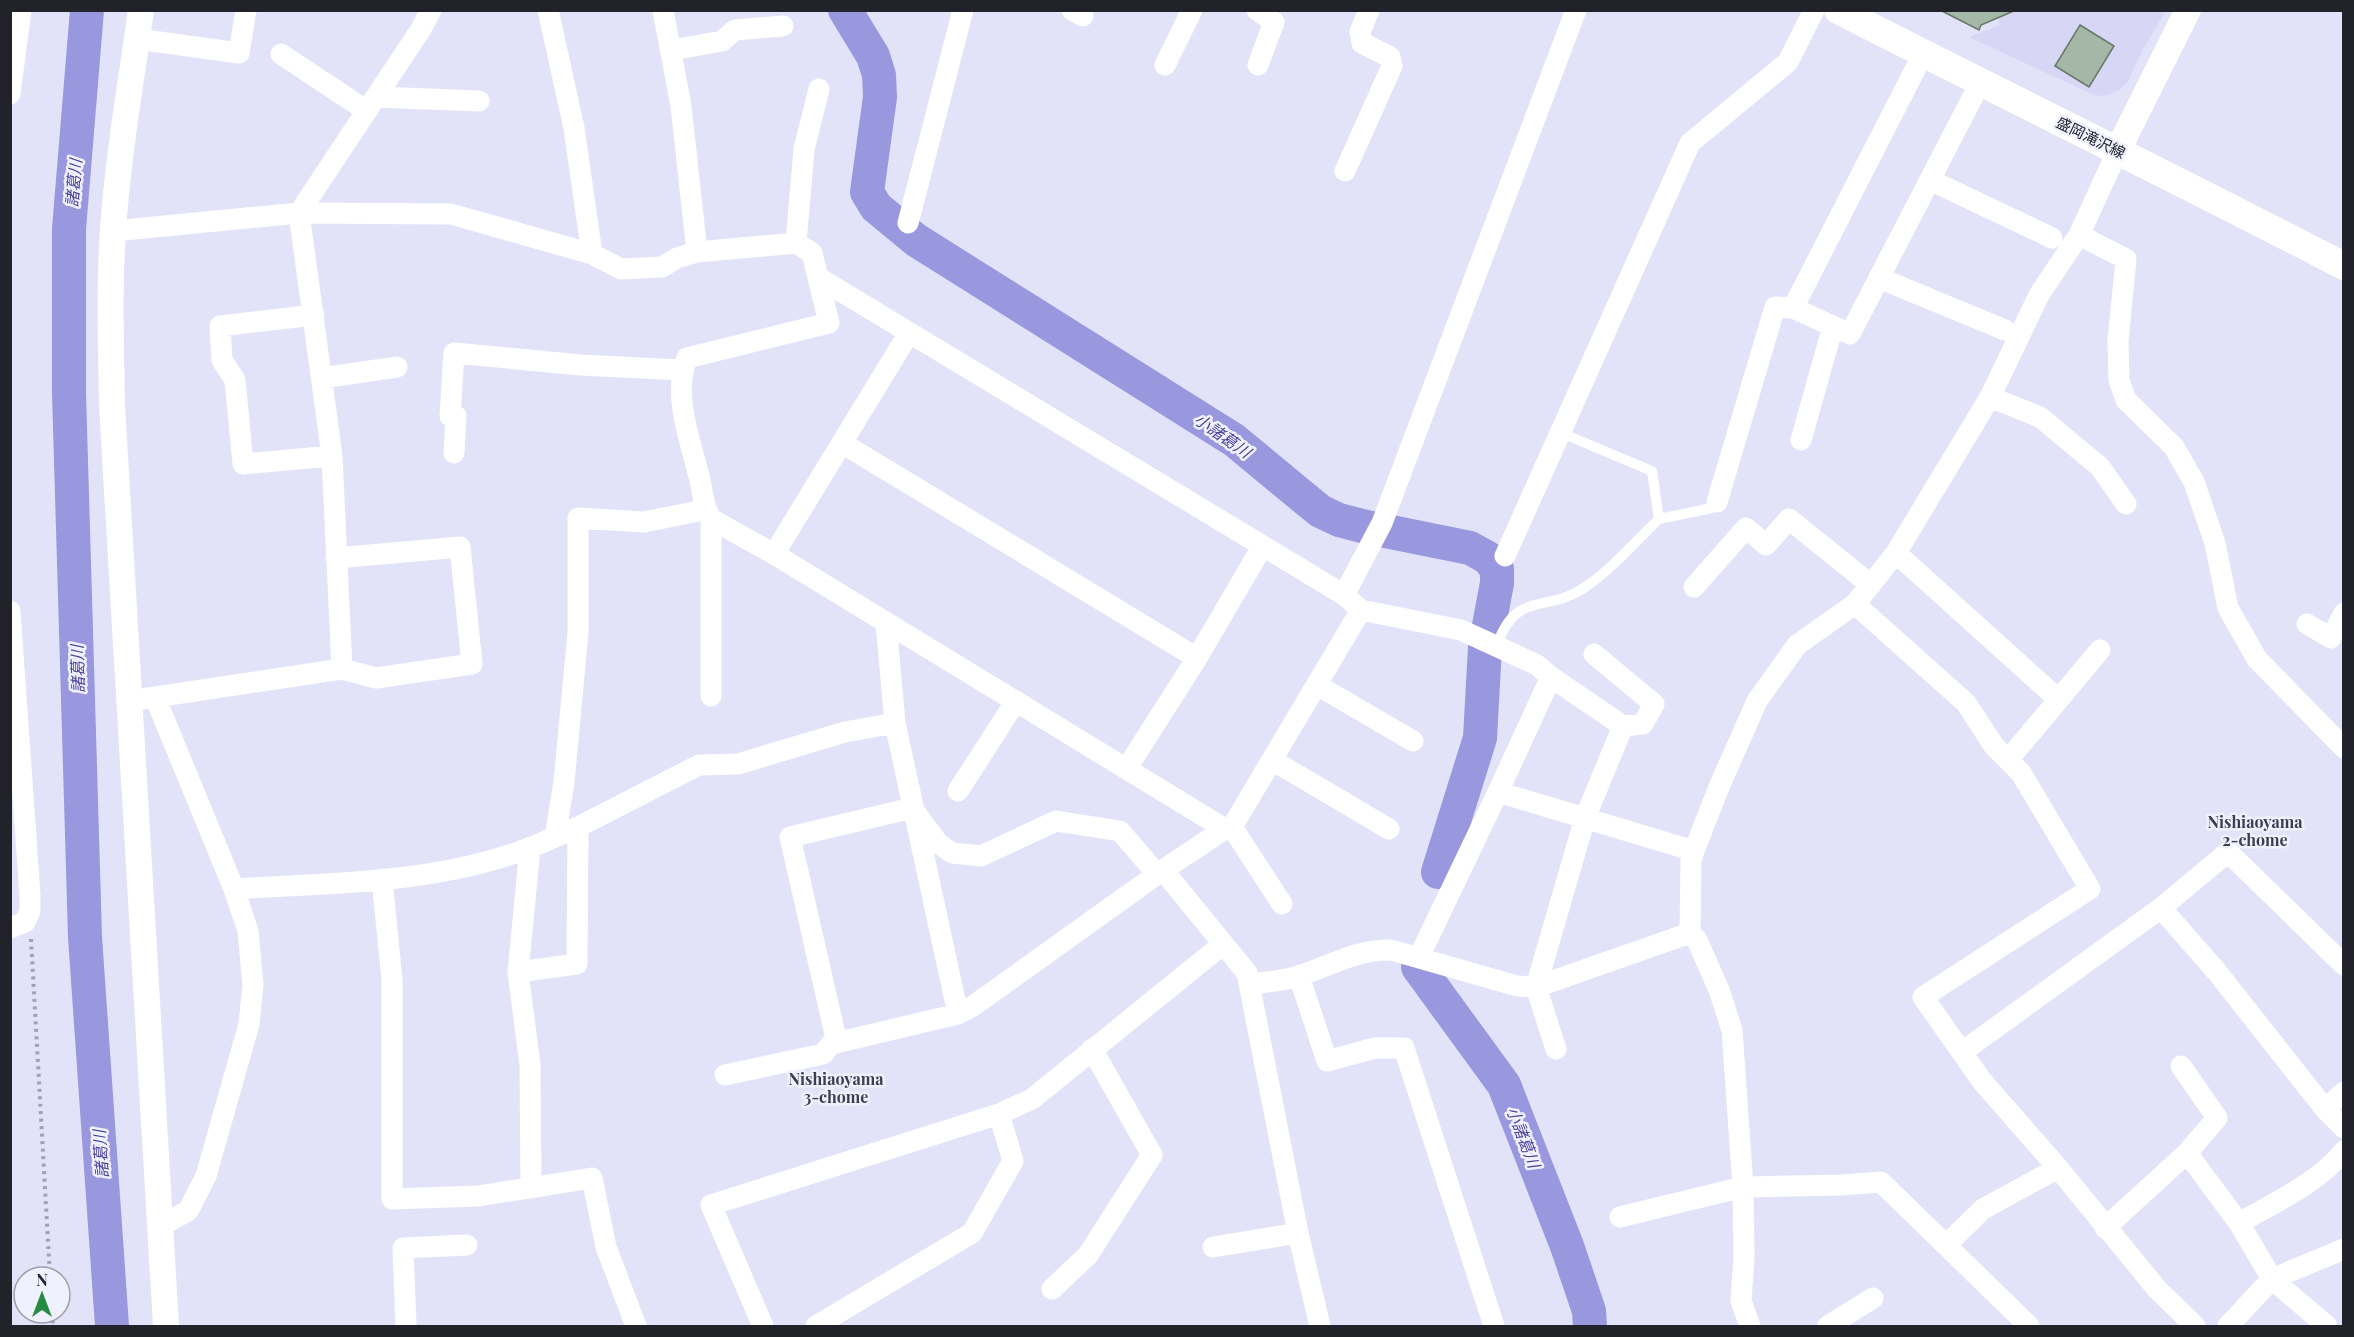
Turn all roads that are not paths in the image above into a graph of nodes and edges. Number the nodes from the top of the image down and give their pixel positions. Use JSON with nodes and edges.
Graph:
{"nodes":[{"id":1,"x":21,"y":10,"type":"edge"},
{"id":2,"x":141,"y":10,"type":"edge"},
{"id":3,"x":246,"y":10,"type":"edge"},
{"id":4,"x":548,"y":10,"type":"edge"},
{"id":5,"x":663,"y":10,"type":"edge"},
{"id":6,"x":963,"y":10,"type":"edge"},
{"id":7,"x":1192,"y":10,"type":"edge"},
{"id":8,"x":1257,"y":10,"type":"edge"},
{"id":9,"x":1370,"y":10,"type":"edge"},
{"id":10,"x":1576,"y":10,"type":"edge"},
{"id":11,"x":1814,"y":10,"type":"edge"},
{"id":12,"x":2188,"y":10,"type":"edge"},
{"id":13,"x":428,"y":11,"type":"edge"},
{"id":14,"x":1844,"y":12,"type":"edge"},
{"id":15,"x":783,"y":26,"type":"dead end"},
{"id":16,"x":137,"y":39,"type":"junction"},
{"id":17,"x":672,"y":50,"type":"junction"},
{"id":18,"x":281,"y":54,"type":"dead end"},
{"id":19,"x":1923,"y":54,"type":"junction"},
{"id":20,"x":1165,"y":64,"type":"dead end"},
{"id":21,"x":1258,"y":64,"type":"dead end"},
{"id":22,"x":1980,"y":83,"type":"junction"},
{"id":23,"x":819,"y":89,"type":"dead end"},
{"id":24,"x":10,"y":94,"type":"edge"},
{"id":25,"x":479,"y":101,"type":"dead end"},
{"id":26,"x":372,"y":104,"type":"junction"},
{"id":27,"x":2118,"y":150,"type":"junction"},
{"id":28,"x":1345,"y":171,"type":"dead end"},
{"id":29,"x":1930,"y":180,"type":"junction"},
{"id":30,"x":299,"y":213,"type":"junction"},
{"id":31,"x":908,"y":224,"type":"dead end"},
{"id":32,"x":113,"y":231,"type":"junction"},
{"id":33,"x":2079,"y":235,"type":"junction"},
{"id":34,"x":2052,"y":238,"type":"dead end"},
{"id":35,"x":796,"y":243,"type":"junction"},
{"id":36,"x":697,"y":252,"type":"junction"},
{"id":37,"x":592,"y":254,"type":"junction"},
{"id":38,"x":2343,"y":266,"type":"edge"},
{"id":39,"x":819,"y":278,"type":"junction"},
{"id":40,"x":1880,"y":278,"type":"junction"},
{"id":41,"x":1793,"y":308,"type":"junction"},
{"id":42,"x":314,"y":315,"type":"junction"},
{"id":43,"x":1833,"y":326,"type":"junction"},
{"id":44,"x":2005,"y":330,"type":"dead end"},
{"id":45,"x":909,"y":333,"type":"junction"},
{"id":46,"x":397,"y":367,"type":"dead end"},
{"id":47,"x":682,"y":370,"type":"junction"},
{"id":48,"x":322,"y":378,"type":"junction"},
{"id":49,"x":1990,"y":397,"type":"junction"},
{"id":50,"x":1559,"y":432,"type":"junction"},
{"id":51,"x":1801,"y":440,"type":"dead end"},
{"id":52,"x":842,"y":443,"type":"junction"},
{"id":53,"x":454,"y":453,"type":"dead end"},
{"id":54,"x":332,"y":456,"type":"junction"},
{"id":55,"x":1717,"y":502,"type":"joint"},
{"id":56,"x":2126,"y":504,"type":"dead end"},
{"id":57,"x":708,"y":515,"type":"junction"},
{"id":58,"x":1659,"y":519,"type":"junction"},
{"id":59,"x":1262,"y":547,"type":"junction"},
{"id":60,"x":1896,"y":553,"type":"junction"},
{"id":61,"x":774,"y":554,"type":"junction"},
{"id":62,"x":1505,"y":556,"type":"dead end"},
{"id":63,"x":336,"y":558,"type":"junction"},
{"id":64,"x":1871,"y":585,"type":"junction"},
{"id":65,"x":1694,"y":587,"type":"dead end"},
{"id":66,"x":1344,"y":595,"type":"junction"},
{"id":67,"x":1855,"y":604,"type":"junction"},
{"id":68,"x":1361,"y":610,"type":"junction"},
{"id":69,"x":10,"y":611,"type":"edge"},
{"id":70,"x":2343,"y":613,"type":"edge"},
{"id":71,"x":886,"y":623,"type":"junction"},
{"id":72,"x":2307,"y":624,"type":"dead end"},
{"id":73,"x":1492,"y":643,"type":"junction"},
{"id":74,"x":2100,"y":650,"type":"dead end"},
{"id":75,"x":1594,"y":654,"type":"dead end"},
{"id":76,"x":1197,"y":658,"type":"junction"},
{"id":77,"x":342,"y":669,"type":"junction"},
{"id":78,"x":1551,"y":677,"type":"junction"},
{"id":79,"x":1317,"y":685,"type":"junction"},
{"id":80,"x":711,"y":696,"type":"dead end"},
{"id":81,"x":155,"y":697,"type":"junction"},
{"id":82,"x":2058,"y":699,"type":"junction"},
{"id":83,"x":1016,"y":700,"type":"junction"},
{"id":84,"x":129,"y":701,"type":"junction"},
{"id":85,"x":895,"y":723,"type":"junction"},
{"id":86,"x":1623,"y":726,"type":"junction"},
{"id":87,"x":1413,"y":741,"type":"dead end"},
{"id":88,"x":2343,"y":748,"type":"edge"},
{"id":89,"x":1272,"y":760,"type":"junction"},
{"id":90,"x":2008,"y":760,"type":"junction"},
{"id":91,"x":1127,"y":768,"type":"junction"},
{"id":92,"x":958,"y":791,"type":"dead end"},
{"id":93,"x":1498,"y":792,"type":"junction"},
{"id":94,"x":912,"y":808,"type":"junction"},
{"id":95,"x":1585,"y":818,"type":"junction"},
{"id":96,"x":578,"y":827,"type":"junction"},
{"id":97,"x":1228,"y":828,"type":"junction"},
{"id":98,"x":1389,"y":829,"type":"dead end"},
{"id":99,"x":555,"y":837,"type":"junction"},
{"id":100,"x":530,"y":849,"type":"junction"},
{"id":101,"x":1694,"y":851,"type":"junction"},
{"id":102,"x":1160,"y":872,"type":"junction"},
{"id":103,"x":382,"y":879,"type":"junction"},
{"id":104,"x":234,"y":889,"type":"junction"},
{"id":105,"x":1282,"y":904,"type":"dead end"},
{"id":106,"x":2161,"y":908,"type":"junction"},
{"id":107,"x":18,"y":925,"type":"edge"},
{"id":108,"x":1690,"y":933,"type":"junction"},
{"id":109,"x":1222,"y":945,"type":"junction"},
{"id":110,"x":1419,"y":957,"type":"junction"},
{"id":111,"x":2343,"y":965,"type":"edge"},
{"id":112,"x":519,"y":972,"type":"junction"},
{"id":113,"x":1299,"y":976,"type":"junction"},
{"id":114,"x":1250,"y":984,"type":"junction"},
{"id":115,"x":1536,"y":987,"type":"junction"},
{"id":116,"x":958,"y":1014,"type":"junction"},
{"id":117,"x":837,"y":1043,"type":"junction"},
{"id":118,"x":1092,"y":1049,"type":"junction"},
{"id":119,"x":1556,"y":1049,"type":"dead end"},
{"id":120,"x":1962,"y":1052,"type":"junction"},
{"id":121,"x":2181,"y":1066,"type":"dead end"},
{"id":122,"x":724,"y":1075,"type":"dead end"},
{"id":123,"x":2343,"y":1092,"type":"edge"},
{"id":124,"x":2325,"y":1109,"type":"junction"},
{"id":125,"x":999,"y":1114,"type":"junction"},
{"id":126,"x":2343,"y":1128,"type":"edge"},
{"id":127,"x":2343,"y":1151,"type":"edge"},
{"id":128,"x":2187,"y":1153,"type":"junction"},
{"id":129,"x":2058,"y":1168,"type":"junction"},
{"id":130,"x":1743,"y":1187,"type":"junction"},
{"id":131,"x":531,"y":1188,"type":"junction"},
{"id":132,"x":1620,"y":1217,"type":"dead end"},
{"id":133,"x":2239,"y":1223,"type":"junction"},
{"id":134,"x":159,"y":1226,"type":"junction"},
{"id":135,"x":2105,"y":1228,"type":"junction"},
{"id":136,"x":1298,"y":1233,"type":"junction"},
{"id":137,"x":466,"y":1245,"type":"dead end"},
{"id":138,"x":1946,"y":1245,"type":"junction"},
{"id":139,"x":1213,"y":1247,"type":"dead end"},
{"id":140,"x":2343,"y":1249,"type":"edge"},
{"id":141,"x":2272,"y":1279,"type":"junction"},
{"id":142,"x":1052,"y":1289,"type":"dead end"},
{"id":143,"x":1873,"y":1298,"type":"dead end"},
{"id":144,"x":166,"y":1326,"type":"edge"},
{"id":145,"x":406,"y":1326,"type":"edge"},
{"id":146,"x":636,"y":1326,"type":"edge"},
{"id":147,"x":763,"y":1326,"type":"edge"},
{"id":148,"x":816,"y":1326,"type":"edge"},
{"id":149,"x":1320,"y":1326,"type":"edge"},
{"id":150,"x":1494,"y":1326,"type":"edge"},
{"id":151,"x":1750,"y":1326,"type":"edge"},
{"id":152,"x":1828,"y":1326,"type":"edge"},
{"id":153,"x":2029,"y":1326,"type":"edge"},
{"id":154,"x":2195,"y":1326,"type":"edge"},
{"id":155,"x":2228,"y":1326,"type":"edge"},
{"id":156,"x":2327,"y":1326,"type":"edge"}],
"edges":[{"from":1,"to":24,"type":"street"},
{"from":2,"to":16,"type":"street"},
{"from":3,"to":16,"type":"street"},
{"from":4,"to":37,"type":"street"},
{"from":5,"to":17,"type":"street"},
{"from":6,"to":31,"type":"street"},
{"from":7,"to":20,"type":"street"},
{"from":8,"to":21,"type":"street"},
{"from":9,"to":28,"type":"street"},
{"from":10,"to":66,"type":"street"},
{"from":11,"to":50,"type":"street"},
{"from":12,"to":27,"type":"street"},
{"from":13,"to":26,"type":"street"},
{"from":14,"to":19,"type":"main road","name":"盛岡滝沢線"},
{"from":15,"to":17,"type":"street"},
{"from":16,"to":32,"type":"street"},
{"from":17,"to":36,"type":"street"},
{"from":18,"to":26,"type":"street"},
{"from":19,"to":22,"type":"main road","name":"盛岡滝沢線"},
{"from":19,"to":41,"type":"street"},
{"from":22,"to":27,"type":"main road","name":"盛岡滝沢線"},
{"from":22,"to":29,"type":"street"},
{"from":23,"to":35,"type":"street"},
{"from":25,"to":26,"type":"street"},
{"from":26,"to":30,"type":"street"},
{"from":27,"to":33,"type":"street"},
{"from":27,"to":38,"type":"main road","name":"盛岡滝沢線"},
{"from":29,"to":34,"type":"street"},
{"from":29,"to":40,"type":"street"},
{"from":30,"to":32,"type":"street"},
{"from":30,"to":37,"type":"street"},
{"from":30,"to":42,"type":"street"},
{"from":32,"to":84,"type":"street"},
{"from":33,"to":49,"type":"street"},
{"from":33,"to":88,"type":"street"},
{"from":35,"to":36,"type":"street"},
{"from":35,"to":39,"type":"street"},
{"from":36,"to":37,"type":"street"},
{"from":39,"to":45,"type":"street"},
{"from":39,"to":47,"type":"street"},
{"from":40,"to":43,"type":"street"},
{"from":40,"to":44,"type":"street"},
{"from":41,"to":43,"type":"street"},
{"from":41,"to":55,"type":"street"},
{"from":42,"to":48,"type":"street"},
{"from":42,"to":54,"type":"street"},
{"from":43,"to":51,"type":"street"},
{"from":45,"to":52,"type":"street"},
{"from":45,"to":59,"type":"street"},
{"from":46,"to":48,"type":"street"},
{"from":47,"to":53,"type":"street"},
{"from":47,"to":57,"type":"street"},
{"from":48,"to":54,"type":"street"},
{"from":49,"to":56,"type":"street"},
{"from":49,"to":60,"type":"street"},
{"from":50,"to":58,"type":"lane"},
{"from":50,"to":62,"type":"street"},
{"from":52,"to":61,"type":"street"},
{"from":52,"to":76,"type":"street"},
{"from":54,"to":63,"type":"street"},
{"from":55,"to":58,"type":"lane"},
{"from":57,"to":61,"type":"street"},
{"from":57,"to":80,"type":"street"},
{"from":57,"to":99,"type":"street"},
{"from":58,"to":73,"type":"lane"},
{"from":59,"to":66,"type":"street"},
{"from":59,"to":76,"type":"street"},
{"from":60,"to":64,"type":"street"},
{"from":60,"to":82,"type":"street"},
{"from":61,"to":71,"type":"street"},
{"from":63,"to":77,"type":"street"},
{"from":63,"to":77,"type":"street"},
{"from":64,"to":65,"type":"street"},
{"from":64,"to":67,"type":"street"},
{"from":66,"to":68,"type":"street"},
{"from":67,"to":90,"type":"street"},
{"from":67,"to":101,"type":"street"},
{"from":68,"to":73,"type":"street"},
{"from":68,"to":79,"type":"street"},
{"from":69,"to":107,"type":"street"},
{"from":70,"to":72,"type":"street"},
{"from":71,"to":83,"type":"street"},
{"from":71,"to":85,"type":"street"},
{"from":73,"to":78,"type":"street"},
{"from":74,"to":82,"type":"street"},
{"from":75,"to":86,"type":"street"},
{"from":76,"to":91,"type":"street"},
{"from":77,"to":81,"type":"street"},
{"from":78,"to":86,"type":"street"},
{"from":78,"to":93,"type":"street"},
{"from":79,"to":87,"type":"street"},
{"from":79,"to":89,"type":"street"},
{"from":81,"to":84,"type":"street"},
{"from":81,"to":104,"type":"street"},
{"from":82,"to":90,"type":"street"},
{"from":83,"to":91,"type":"street"},
{"from":83,"to":92,"type":"street"},
{"from":84,"to":134,"type":"street"},
{"from":85,"to":94,"type":"street"},
{"from":85,"to":96,"type":"street"},
{"from":86,"to":95,"type":"street"},
{"from":89,"to":97,"type":"street"},
{"from":89,"to":98,"type":"street"},
{"from":90,"to":120,"type":"street"},
{"from":91,"to":97,"type":"street"},
{"from":93,"to":95,"type":"street"},
{"from":93,"to":110,"type":"street"},
{"from":94,"to":102,"type":"street"},
{"from":94,"to":116,"type":"street"},
{"from":94,"to":117,"type":"street"},
{"from":95,"to":101,"type":"street"},
{"from":95,"to":115,"type":"street"},
{"from":96,"to":99,"type":"street"},
{"from":96,"to":112,"type":"street"},
{"from":97,"to":102,"type":"street"},
{"from":97,"to":105,"type":"street"},
{"from":99,"to":100,"type":"street"},
{"from":100,"to":103,"type":"street"},
{"from":100,"to":112,"type":"street"},
{"from":101,"to":108,"type":"street"},
{"from":102,"to":109,"type":"street"},
{"from":102,"to":116,"type":"street"},
{"from":103,"to":104,"type":"street"},
{"from":103,"to":131,"type":"street"},
{"from":104,"to":134,"type":"street"},
{"from":106,"to":111,"type":"street"},
{"from":106,"to":120,"type":"street"},
{"from":106,"to":124,"type":"street"},
{"from":108,"to":115,"type":"street"},
{"from":108,"to":130,"type":"street"},
{"from":109,"to":114,"type":"street"},
{"from":109,"to":118,"type":"street"},
{"from":110,"to":113,"type":"street"},
{"from":110,"to":115,"type":"street"},
{"from":112,"to":131,"type":"street"},
{"from":113,"to":114,"type":"street"},
{"from":113,"to":150,"type":"street"},
{"from":114,"to":136,"type":"street"},
{"from":115,"to":119,"type":"street"},
{"from":116,"to":117,"type":"street"},
{"from":117,"to":122,"type":"street"},
{"from":118,"to":125,"type":"street"},
{"from":118,"to":142,"type":"street"},
{"from":120,"to":129,"type":"street"},
{"from":121,"to":128,"type":"street"},
{"from":123,"to":124,"type":"street"},
{"from":124,"to":126,"type":"street"},
{"from":125,"to":147,"type":"street"},
{"from":125,"to":148,"type":"street"},
{"from":127,"to":133,"type":"street"},
{"from":128,"to":133,"type":"street"},
{"from":128,"to":135,"type":"street"},
{"from":129,"to":135,"type":"street"},
{"from":129,"to":138,"type":"street"},
{"from":130,"to":132,"type":"street"},
{"from":130,"to":138,"type":"street"},
{"from":130,"to":151,"type":"street"},
{"from":131,"to":146,"type":"street"},
{"from":133,"to":141,"type":"street"},
{"from":134,"to":144,"type":"street"},
{"from":135,"to":154,"type":"street"},
{"from":136,"to":139,"type":"street"},
{"from":136,"to":149,"type":"street"},
{"from":137,"to":145,"type":"street"},
{"from":138,"to":153,"type":"street"},
{"from":140,"to":141,"type":"street"},
{"from":141,"to":155,"type":"street"},
{"from":141,"to":156,"type":"street"},
{"from":143,"to":152,"type":"street"}]}
